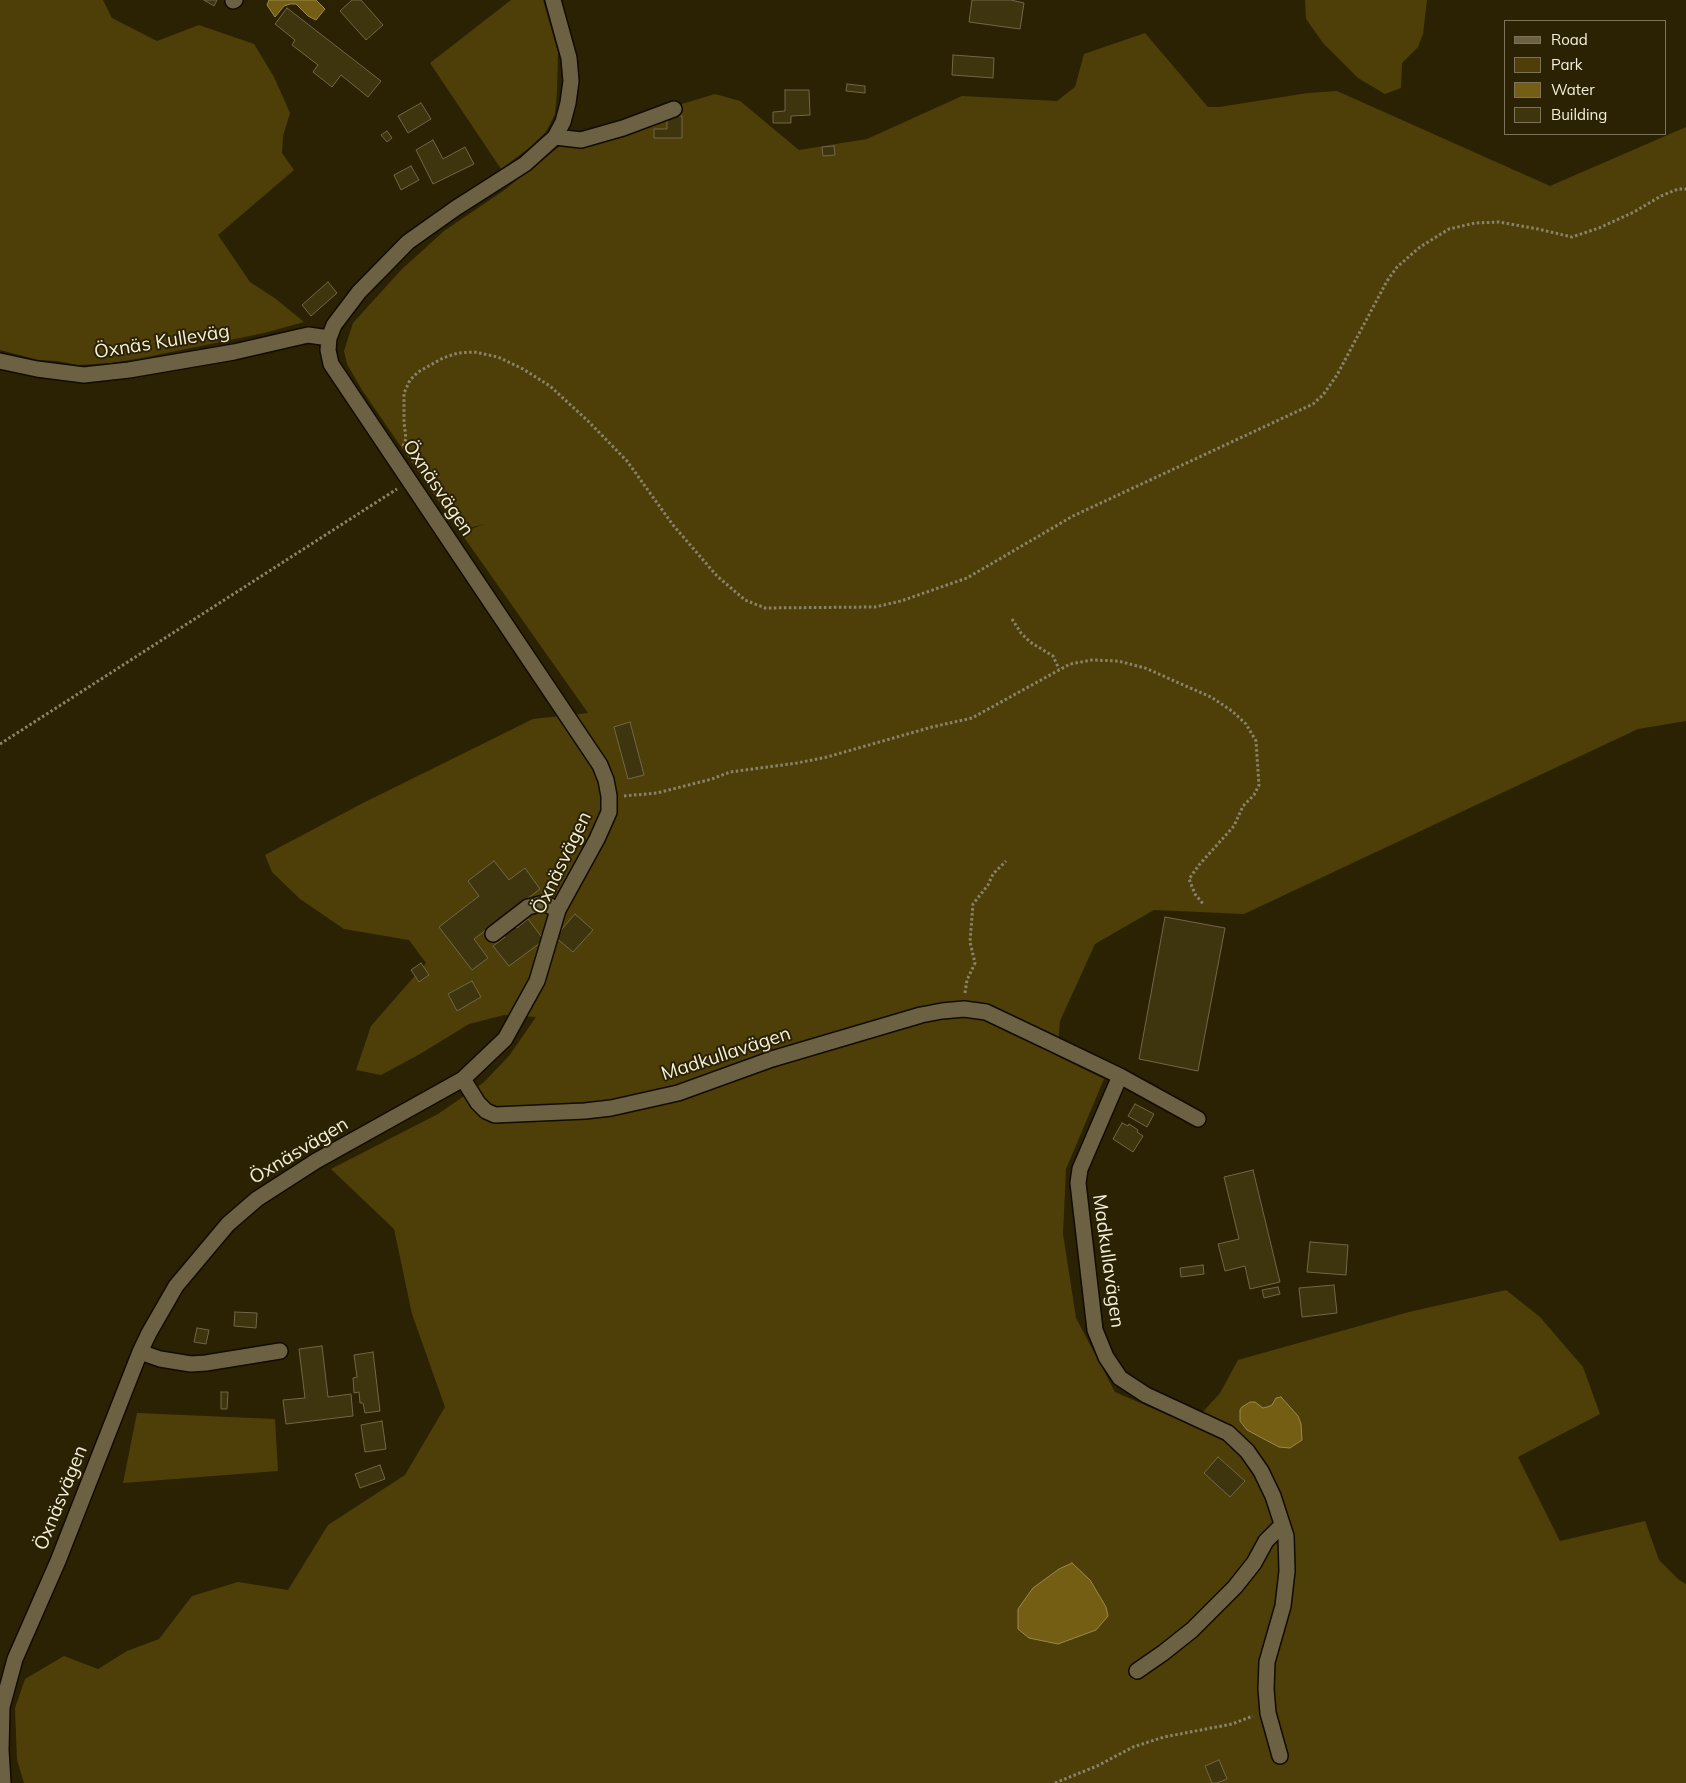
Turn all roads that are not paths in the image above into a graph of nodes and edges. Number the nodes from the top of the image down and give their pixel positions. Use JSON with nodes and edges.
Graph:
{"nodes":[{"id":1,"x":553,"y":0,"type":"edge"},
{"id":2,"x":674,"y":109,"type":"dead end"},
{"id":3,"x":555,"y":137,"type":"junction"},
{"id":4,"x":329,"y":338,"type":"junction"},
{"id":5,"x":0,"y":361,"type":"edge"},
{"id":6,"x":558,"y":910,"type":"junction"},
{"id":7,"x":493,"y":934,"type":"dead end"},
{"id":8,"x":1120,"y":1076,"type":"junction"},
{"id":9,"x":463,"y":1079,"type":"junction"},
{"id":10,"x":1198,"y":1119,"type":"dead end"},
{"id":11,"x":280,"y":1351,"type":"dead end"},
{"id":12,"x":140,"y":1352,"type":"junction"},
{"id":13,"x":1282,"y":1525,"type":"junction"},
{"id":14,"x":1137,"y":1671,"type":"dead end"},
{"id":15,"x":1280,"y":1756,"type":"dead end"},
{"id":16,"x":3,"y":1783,"type":"edge"}],
"edges":[{"from":1,"to":3,"type":"street"},
{"from":2,"to":3,"type":"street"},
{"from":3,"to":4,"type":"street"},
{"from":4,"to":5,"type":"street","name":"Öxnäs Kulleväg"},
{"from":4,"to":6,"type":"street","name":"Öxnäsvägen"},
{"from":6,"to":7,"type":"street"},
{"from":6,"to":9,"type":"street","name":"Öxnäsvägen"},
{"from":8,"to":9,"type":"street","name":"Madkullavägen"},
{"from":8,"to":10,"type":"street","name":"Madkullavägen"},
{"from":8,"to":13,"type":"street","name":"Madkullavägen"},
{"from":9,"to":12,"type":"street","name":"Öxnäsvägen"},
{"from":11,"to":12,"type":"street"},
{"from":12,"to":16,"type":"street","name":"Öxnäsvägen"},
{"from":13,"to":14,"type":"street"},
{"from":13,"to":15,"type":"street","name":"Madkullavägen"}]}
